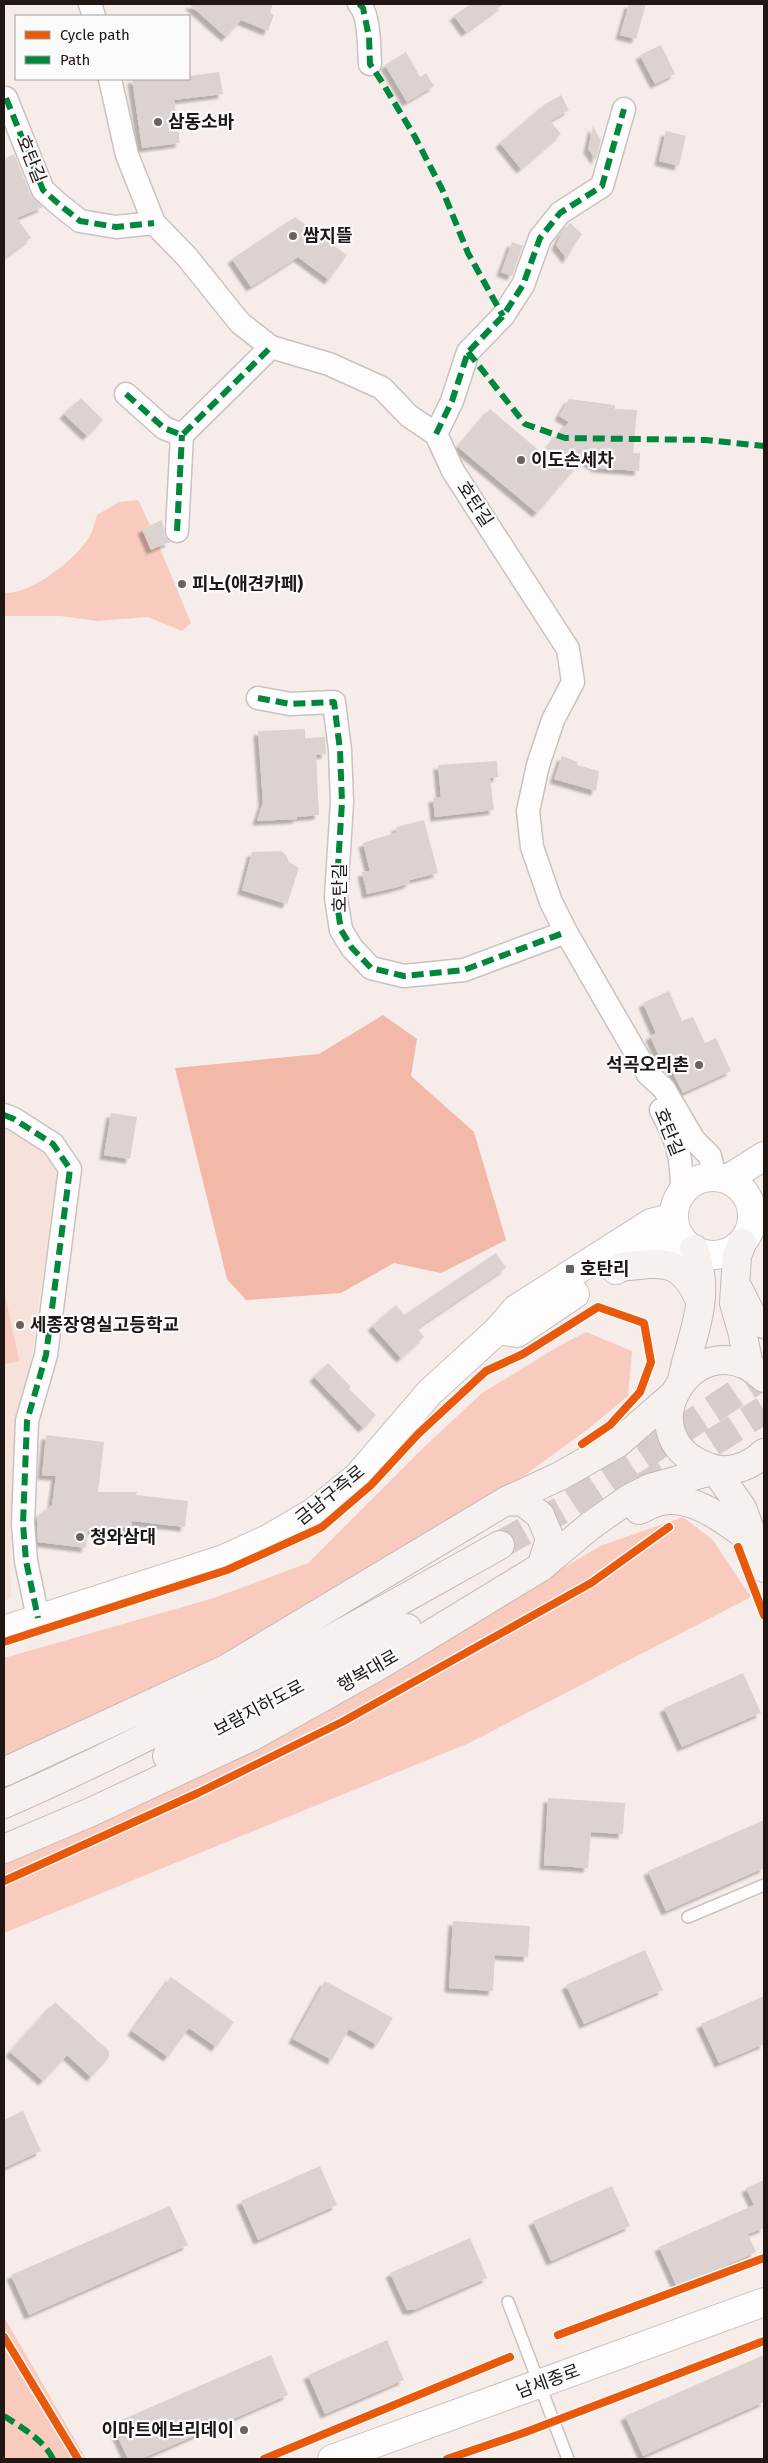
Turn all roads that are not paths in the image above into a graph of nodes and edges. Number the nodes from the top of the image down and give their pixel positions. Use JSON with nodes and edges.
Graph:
{"nodes":[{"id":1,"x":359,"y":4,"type":"edge"},
{"id":2,"x":370,"y":64,"type":"dead end"},
{"id":3,"x":110,"y":80,"type":"edge"},
{"id":4,"x":6,"y":98,"type":"dead end"},
{"id":5,"x":624,"y":109,"type":"dead end"},
{"id":6,"x":154,"y":223,"type":"junction"},
{"id":7,"x":270,"y":347,"type":"junction"},
{"id":8,"x":126,"y":394,"type":"dead end"},
{"id":9,"x":436,"y":434,"type":"junction"},
{"id":10,"x":182,"y":435,"type":"junction"},
{"id":11,"x":177,"y":531,"type":"dead end"},
{"id":12,"x":258,"y":698,"type":"dead end"},
{"id":13,"x":566,"y":932,"type":"junction"},
{"id":14,"x":648,"y":1074,"type":"junction"},
{"id":15,"x":4,"y":1115,"type":"edge"},
{"id":16,"x":764,"y":1156,"type":"edge"},
{"id":17,"x":722,"y":1178,"type":"junction"},
{"id":18,"x":764,"y":1190,"type":"edge"},
{"id":19,"x":678,"y":1205,"type":"junction"},
{"id":20,"x":747,"y":1232,"type":"junction"},
{"id":21,"x":694,"y":1249,"type":"junction"},
{"id":22,"x":622,"y":1266,"type":"junction"},
{"id":23,"x":735,"y":1283,"type":"junction"},
{"id":24,"x":702,"y":1305,"type":"junction"},
{"id":25,"x":764,"y":1324,"type":"edge"},
{"id":26,"x":498,"y":1330,"type":"junction"},
{"id":27,"x":759,"y":1367,"type":"edge"},
{"id":28,"x":677,"y":1388,"type":"junction"},
{"id":29,"x":764,"y":1453,"type":"edge"},
{"id":30,"x":715,"y":1470,"type":"junction"},
{"id":31,"x":506,"y":1501,"type":"junction"},
{"id":32,"x":755,"y":1542,"type":"junction"},
{"id":33,"x":500,"y":1545,"type":"tunnel mouth"},
{"id":34,"x":547,"y":1563,"type":"junction"},
{"id":35,"x":764,"y":1568,"type":"edge"},
{"id":36,"x":509,"y":1572,"type":"tunnel mouth"},
{"id":37,"x":38,"y":1618,"type":"junction"},
{"id":38,"x":4,"y":1630,"type":"edge"},
{"id":39,"x":4,"y":1772,"type":"edge"},
{"id":40,"x":4,"y":1804,"type":"edge"},
{"id":41,"x":4,"y":1834,"type":"edge"},
{"id":42,"x":4,"y":1849,"type":"edge"},
{"id":43,"x":764,"y":1885,"type":"edge"},
{"id":44,"x":688,"y":1917,"type":"dead end"},
{"id":45,"x":508,"y":2302,"type":"dead end"},
{"id":46,"x":764,"y":2302,"type":"edge"},
{"id":47,"x":538,"y":2384,"type":"junction"},
{"id":48,"x":332,"y":2459,"type":"edge"},
{"id":49,"x":568,"y":2459,"type":"edge"}],
"edges":[{"from":1,"to":2,"type":"street"},
{"from":3,"to":6,"type":"street"},
{"from":4,"to":6,"type":"street","name":"호탄길"},
{"from":5,"to":9,"type":"street"},
{"from":6,"to":7,"type":"street"},
{"from":7,"to":9,"type":"street"},
{"from":7,"to":10,"type":"street"},
{"from":8,"to":10,"type":"street"},
{"from":9,"to":13,"type":"street","name":"호탄길"},
{"from":10,"to":11,"type":"street"},
{"from":12,"to":13,"type":"street","name":"호탄길"},
{"from":13,"to":14,"type":"street","name":"호탄길"},
{"from":14,"to":17,"type":"street","name":"호탄길"},
{"from":14,"to":19,"type":"street","name":"호탄길"},
{"from":15,"to":37,"type":"street"},
{"from":16,"to":17,"type":"main road"},
{"from":17,"to":19,"type":"main road"},
{"from":17,"to":20,"type":"main road"},
{"from":18,"to":20,"type":"main road"},
{"from":19,"to":21,"type":"main road"},
{"from":19,"to":26,"type":"main road","name":"금남구즉로"},
{"from":20,"to":21,"type":"main road"},
{"from":20,"to":23,"type":"highway"},
{"from":21,"to":22,"type":"main road"},
{"from":21,"to":24,"type":"highway"},
{"from":22,"to":24,"type":"highway"},
{"from":22,"to":26,"type":"main road"},
{"from":23,"to":25,"type":"highway"},
{"from":23,"to":27,"type":"highway"},
{"from":24,"to":28,"type":"highway"},
{"from":26,"to":37,"type":"main road","name":"금남구즉로"},
{"from":27,"to":28,"type":"highway"},
{"from":28,"to":30,"type":"highway"},
{"from":28,"to":31,"type":"highway"},
{"from":29,"to":30,"type":"highway","name":"행복대로"},
{"from":30,"to":32,"type":"highway"},
{"from":30,"to":34,"type":"highway","name":"행복대로"},
{"from":31,"to":34,"type":"highway"},
{"from":31,"to":39,"type":"highway"},
{"from":32,"to":34,"type":"highway"},
{"from":32,"to":35,"type":"highway"},
{"from":33,"to":40,"type":"highway","name":"보람지하도로"},
{"from":34,"to":42,"type":"highway","name":"행복대로"},
{"from":36,"to":41,"type":"highway","name":"보람지하도로"},
{"from":37,"to":38,"type":"main road","name":"금남구즉로"},
{"from":43,"to":44,"type":"lane"},
{"from":45,"to":47,"type":"lane"},
{"from":46,"to":47,"type":"main road","name":"남세종로"},
{"from":47,"to":48,"type":"main road","name":"남세종로"},
{"from":47,"to":49,"type":"lane"}]}
